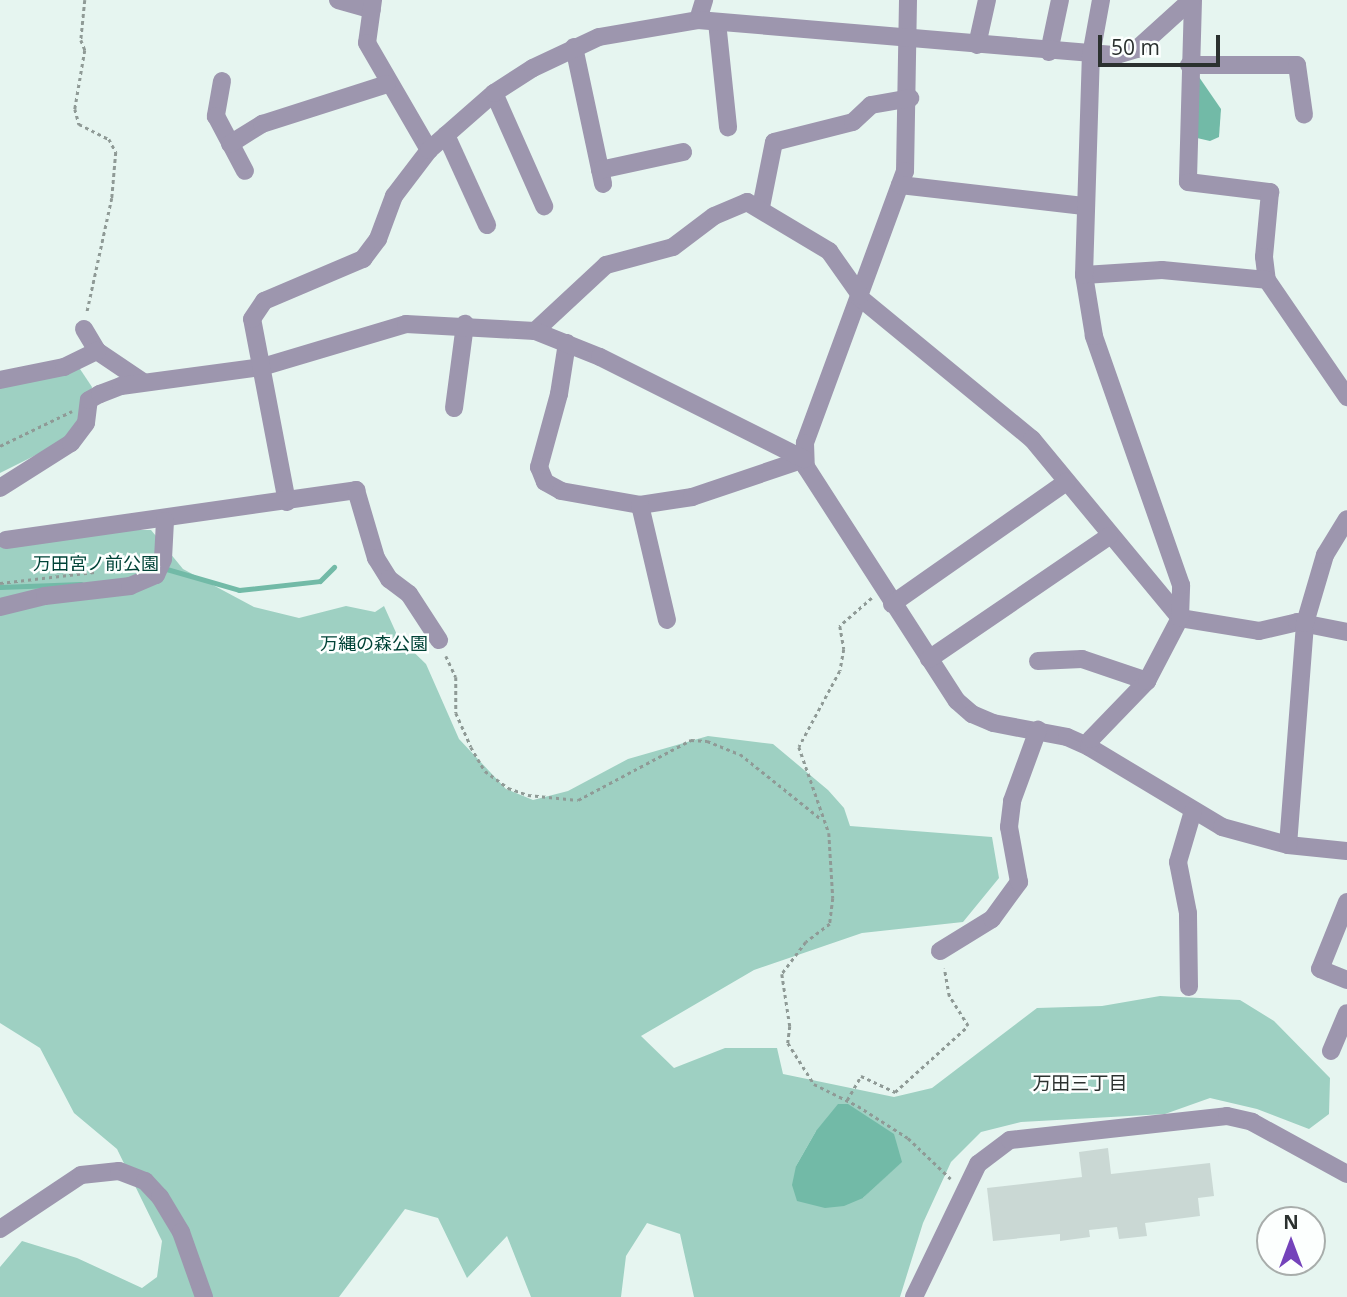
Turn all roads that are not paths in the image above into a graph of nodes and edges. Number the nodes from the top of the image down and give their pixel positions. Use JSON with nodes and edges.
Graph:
{"nodes":[{"id":1,"x":338,"y":0,"type":"edge"},
{"id":2,"x":704,"y":0,"type":"edge"},
{"id":3,"x":908,"y":0,"type":"edge"},
{"id":4,"x":987,"y":0,"type":"edge"},
{"id":5,"x":1060,"y":0,"type":"edge"},
{"id":6,"x":1101,"y":0,"type":"edge"},
{"id":7,"x":1192,"y":0,"type":"edge"},
{"id":8,"x":372,"y":5,"type":"edge"},
{"id":9,"x":698,"y":20,"type":"junction"},
{"id":10,"x":717,"y":22,"type":"junction"},
{"id":11,"x":909,"y":37,"type":"junction"},
{"id":12,"x":977,"y":45,"type":"junction"},
{"id":13,"x":574,"y":47,"type":"junction"},
{"id":14,"x":1049,"y":52,"type":"junction"},
{"id":15,"x":1091,"y":55,"type":"junction"},
{"id":16,"x":1189,"y":65,"type":"junction"},
{"id":17,"x":222,"y":81,"type":"dead end"},
{"id":18,"x":387,"y":84,"type":"junction"},
{"id":19,"x":494,"y":93,"type":"junction"},
{"id":20,"x":910,"y":98,"type":"junction"},
{"id":21,"x":1304,"y":115,"type":"dead end"},
{"id":22,"x":728,"y":127,"type":"dead end"},
{"id":23,"x":446,"y":135,"type":"junction"},
{"id":24,"x":230,"y":144,"type":"junction"},
{"id":25,"x":429,"y":150,"type":"junction"},
{"id":26,"x":683,"y":152,"type":"dead end"},
{"id":27,"x":245,"y":171,"type":"dead end"},
{"id":28,"x":900,"y":185,"type":"junction"},
{"id":29,"x":544,"y":206,"type":"dead end"},
{"id":30,"x":1084,"y":206,"type":"junction"},
{"id":31,"x":761,"y":207,"type":"junction"},
{"id":32,"x":486,"y":226,"type":"dead end"},
{"id":33,"x":1084,"y":275,"type":"junction"},
{"id":34,"x":1267,"y":280,"type":"junction"},
{"id":35,"x":860,"y":296,"type":"junction"},
{"id":36,"x":465,"y":324,"type":"junction"},
{"id":37,"x":84,"y":329,"type":"road end"},
{"id":38,"x":535,"y":331,"type":"junction"},
{"id":39,"x":567,"y":344,"type":"junction"},
{"id":40,"x":97,"y":351,"type":"junction"},
{"id":41,"x":262,"y":367,"type":"junction"},
{"id":42,"x":0,"y":380,"type":"edge"},
{"id":43,"x":143,"y":382,"type":"junction"},
{"id":44,"x":1347,"y":397,"type":"edge"},
{"id":45,"x":454,"y":408,"type":"dead end"},
{"id":46,"x":804,"y":459,"type":"junction"},
{"id":47,"x":1066,"y":482,"type":"junction"},
{"id":48,"x":0,"y":488,"type":"edge"},
{"id":49,"x":287,"y":502,"type":"junction"},
{"id":50,"x":640,"y":505,"type":"junction"},
{"id":51,"x":1347,"y":519,"type":"edge"},
{"id":52,"x":165,"y":521,"type":"junction"},
{"id":53,"x":1109,"y":536,"type":"junction"},
{"id":54,"x":6,"y":540,"type":"dead end"},
{"id":55,"x":887,"y":597,"type":"junction"},
{"id":56,"x":0,"y":607,"type":"edge"},
{"id":57,"x":1180,"y":618,"type":"junction"},
{"id":58,"x":667,"y":620,"type":"dead end"},
{"id":59,"x":1305,"y":623,"type":"junction"},
{"id":60,"x":1347,"y":632,"type":"edge"},
{"id":61,"x":439,"y":640,"type":"road end"},
{"id":62,"x":929,"y":659,"type":"junction"},
{"id":63,"x":1038,"y":661,"type":"dead end"},
{"id":64,"x":1147,"y":681,"type":"junction"},
{"id":65,"x":1038,"y":730,"type":"junction"},
{"id":66,"x":1089,"y":747,"type":"junction"},
{"id":67,"x":1193,"y":811,"type":"junction"},
{"id":68,"x":1288,"y":845,"type":"junction"},
{"id":69,"x":1347,"y":851,"type":"edge"},
{"id":70,"x":1347,"y":902,"type":"edge"},
{"id":71,"x":940,"y":951,"type":"road end"},
{"id":72,"x":1347,"y":980,"type":"edge"},
{"id":73,"x":1189,"y":987,"type":"dead end"},
{"id":74,"x":1347,"y":1013,"type":"edge"},
{"id":75,"x":1331,"y":1051,"type":"dead end"},
{"id":76,"x":1347,"y":1174,"type":"edge"},
{"id":77,"x":0,"y":1229,"type":"edge"},
{"id":78,"x":204,"y":1297,"type":"edge"},
{"id":79,"x":914,"y":1297,"type":"edge"}],
"edges":[{"from":1,"to":8,"type":"street"},
{"from":2,"to":9,"type":"street"},
{"from":3,"to":11,"type":"street"},
{"from":4,"to":12,"type":"street"},
{"from":5,"to":14,"type":"street"},
{"from":6,"to":15,"type":"street"},
{"from":7,"to":15,"type":"street"},
{"from":7,"to":16,"type":"street"},
{"from":8,"to":18,"type":"street"},
{"from":9,"to":10,"type":"street"},
{"from":9,"to":13,"type":"street"},
{"from":10,"to":11,"type":"street"},
{"from":10,"to":22,"type":"street"},
{"from":11,"to":12,"type":"street"},
{"from":11,"to":20,"type":"street"},
{"from":12,"to":14,"type":"street"},
{"from":13,"to":19,"type":"street"},
{"from":13,"to":26,"type":"street"},
{"from":14,"to":15,"type":"street"},
{"from":15,"to":30,"type":"street"},
{"from":16,"to":21,"type":"street"},
{"from":16,"to":34,"type":"street"},
{"from":17,"to":24,"type":"street"},
{"from":18,"to":24,"type":"street"},
{"from":18,"to":25,"type":"street"},
{"from":19,"to":23,"type":"street"},
{"from":19,"to":29,"type":"street"},
{"from":20,"to":28,"type":"street"},
{"from":20,"to":31,"type":"street"},
{"from":23,"to":25,"type":"street"},
{"from":23,"to":32,"type":"street"},
{"from":24,"to":27,"type":"street"},
{"from":25,"to":41,"type":"street"},
{"from":28,"to":30,"type":"street"},
{"from":28,"to":35,"type":"street"},
{"from":30,"to":33,"type":"street"},
{"from":31,"to":35,"type":"street"},
{"from":31,"to":38,"type":"street"},
{"from":33,"to":34,"type":"street"},
{"from":33,"to":57,"type":"street"},
{"from":34,"to":44,"type":"street"},
{"from":35,"to":46,"type":"street"},
{"from":35,"to":47,"type":"street"},
{"from":36,"to":38,"type":"street"},
{"from":36,"to":41,"type":"street"},
{"from":36,"to":45,"type":"street"},
{"from":37,"to":40,"type":"street"},
{"from":38,"to":39,"type":"street"},
{"from":39,"to":46,"type":"street"},
{"from":39,"to":50,"type":"street"},
{"from":40,"to":42,"type":"street"},
{"from":40,"to":43,"type":"street"},
{"from":41,"to":43,"type":"street"},
{"from":41,"to":49,"type":"street"},
{"from":43,"to":48,"type":"street"},
{"from":46,"to":50,"type":"street"},
{"from":46,"to":55,"type":"street"},
{"from":47,"to":53,"type":"street"},
{"from":47,"to":55,"type":"street"},
{"from":49,"to":52,"type":"street"},
{"from":49,"to":61,"type":"street"},
{"from":50,"to":58,"type":"street"},
{"from":51,"to":59,"type":"street"},
{"from":52,"to":54,"type":"street"},
{"from":52,"to":56,"type":"street"},
{"from":53,"to":57,"type":"street"},
{"from":53,"to":62,"type":"street"},
{"from":55,"to":62,"type":"street"},
{"from":57,"to":59,"type":"street"},
{"from":57,"to":64,"type":"street"},
{"from":59,"to":60,"type":"street"},
{"from":59,"to":68,"type":"street"},
{"from":62,"to":65,"type":"street"},
{"from":63,"to":64,"type":"street"},
{"from":64,"to":66,"type":"street"},
{"from":65,"to":66,"type":"street"},
{"from":65,"to":71,"type":"street"},
{"from":66,"to":67,"type":"street"},
{"from":67,"to":68,"type":"street"},
{"from":67,"to":73,"type":"street"},
{"from":68,"to":69,"type":"street"},
{"from":70,"to":72,"type":"street"},
{"from":74,"to":75,"type":"street"},
{"from":76,"to":79,"type":"street"},
{"from":77,"to":78,"type":"street"}]}
